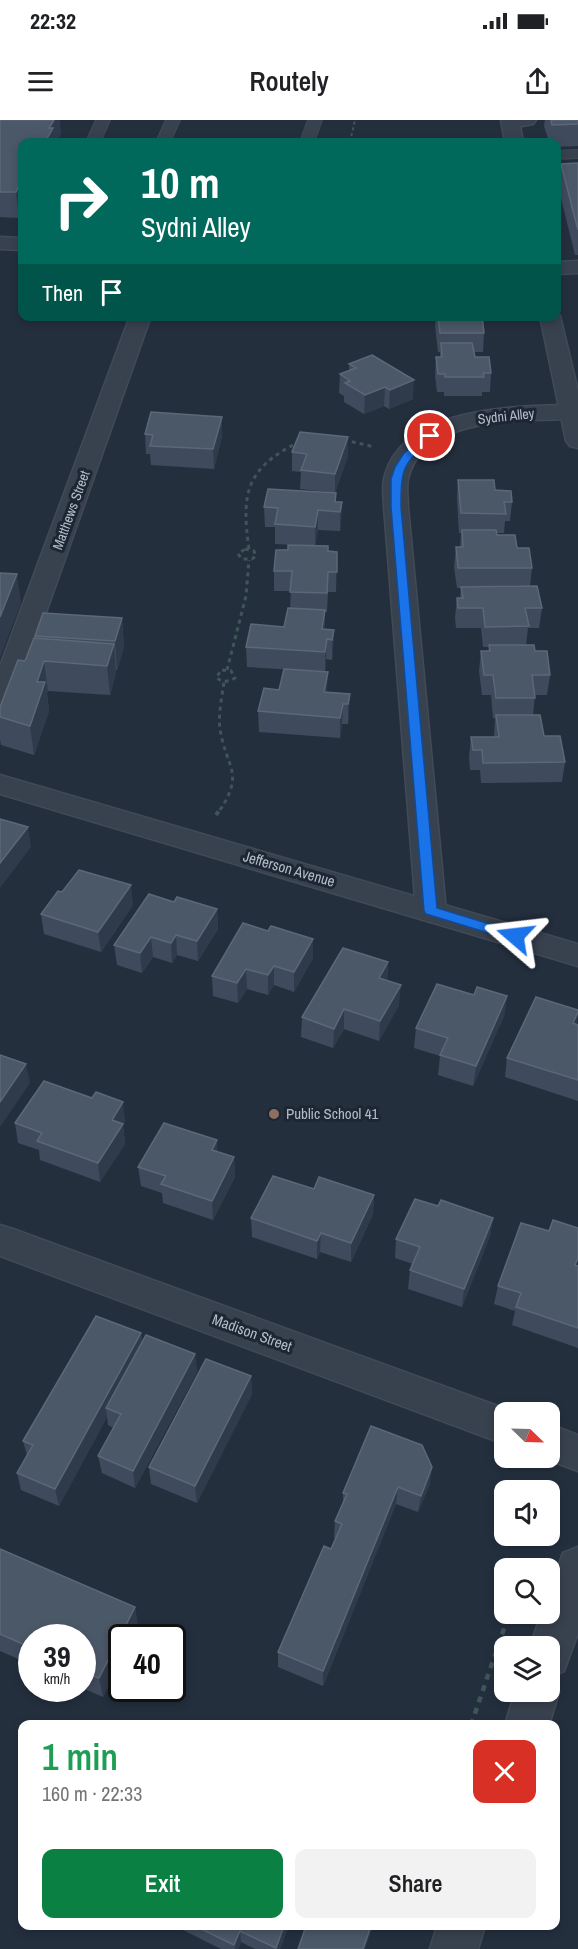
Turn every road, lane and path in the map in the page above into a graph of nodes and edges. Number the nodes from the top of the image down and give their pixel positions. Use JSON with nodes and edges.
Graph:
{"nodes":[{"id":1,"x":103,"y":120,"type":"edge"},
{"id":2,"x":173,"y":120,"type":"edge"},
{"id":3,"x":315,"y":120,"type":"edge"},
{"id":4,"x":355,"y":120,"type":"edge"},
{"id":5,"x":510,"y":120,"type":"edge"},
{"id":6,"x":527,"y":120,"type":"edge"},
{"id":7,"x":95,"y":138,"type":"edge"},
{"id":8,"x":166,"y":138,"type":"edge"},
{"id":9,"x":308,"y":138,"type":"edge"},
{"id":10,"x":351,"y":138,"type":"edge"},
{"id":11,"x":513,"y":138,"type":"edge"},
{"id":12,"x":578,"y":154,"type":"edge"},
{"id":13,"x":561,"y":155,"type":"edge"},
{"id":14,"x":0,"y":243,"type":"edge"},
{"id":15,"x":18,"y":244,"type":"edge"},
{"id":16,"x":578,"y":267,"type":"edge"},
{"id":17,"x":561,"y":268,"type":"edge"},
{"id":18,"x":139,"y":321,"type":"edge"},
{"id":19,"x":551,"y":321,"type":"edge"},
{"id":20,"x":572,"y":412,"type":"junction"},
{"id":21,"x":334,"y":438,"type":"edge"},
{"id":22,"x":303,"y":440,"type":"edge"},
{"id":23,"x":578,"y":441,"type":"edge"},
{"id":24,"x":380,"y":448,"type":"dead end"},
{"id":25,"x":249,"y":549,"type":"junction"},
{"id":26,"x":249,"y":560,"type":"junction"},
{"id":27,"x":227,"y":670,"type":"junction"},
{"id":28,"x":224,"y":682,"type":"junction"},
{"id":29,"x":0,"y":703,"type":"edge"},
{"id":30,"x":0,"y":784,"type":"edge"},
{"id":31,"x":217,"y":814,"type":"dead end"},
{"id":32,"x":430,"y":911,"type":"junction"},
{"id":33,"x":578,"y":955,"type":"edge"},
{"id":34,"x":0,"y":1240,"type":"edge"},
{"id":35,"x":494,"y":1421,"type":"edge"},
{"id":36,"x":560,"y":1446,"type":"edge"},
{"id":37,"x":578,"y":1453,"type":"edge"},
{"id":38,"x":578,"y":1567,"type":"edge"},
{"id":39,"x":506,"y":1624,"type":"edge"},
{"id":40,"x":556,"y":1636,"type":"edge"},
{"id":41,"x":534,"y":1702,"type":"edge"},
{"id":42,"x":473,"y":1720,"type":"edge"},
{"id":43,"x":529,"y":1720,"type":"edge"},
{"id":44,"x":460,"y":1930,"type":"edge"},
{"id":45,"x":454,"y":1949,"type":"edge"}],
"edges":[{"from":1,"to":7,"type":"lane"},
{"from":2,"to":8,"type":"lane"},
{"from":3,"to":9,"type":"lane"},
{"from":4,"to":10,"type":"path"},
{"from":5,"to":6,"type":"street"},
{"from":5,"to":11,"type":"street"},
{"from":12,"to":13,"type":"lane"},
{"from":14,"to":15,"type":"street"},
{"from":16,"to":17,"type":"street"},
{"from":18,"to":29,"type":"street","name":"Matthews Street"},
{"from":19,"to":20,"type":"street"},
{"from":20,"to":23,"type":"street"},
{"from":20,"to":32,"type":"street","name":"Sydni Alley"},
{"from":21,"to":24,"type":"path"},
{"from":22,"to":25,"type":"path"},
{"from":25,"to":26,"type":"path"},
{"from":25,"to":26,"type":"path"},
{"from":26,"to":27,"type":"path"},
{"from":27,"to":28,"type":"path"},
{"from":27,"to":28,"type":"path"},
{"from":28,"to":31,"type":"path"},
{"from":30,"to":32,"type":"street","name":"Jefferson Avenue"},
{"from":32,"to":33,"type":"street","name":"Jefferson Avenue"},
{"from":34,"to":35,"type":"street","name":"Madison Street"},
{"from":36,"to":37,"type":"street"},
{"from":38,"to":40,"type":"street"},
{"from":39,"to":42,"type":"path"},
{"from":41,"to":43,"type":"street"},
{"from":44,"to":45,"type":"street"}]}
